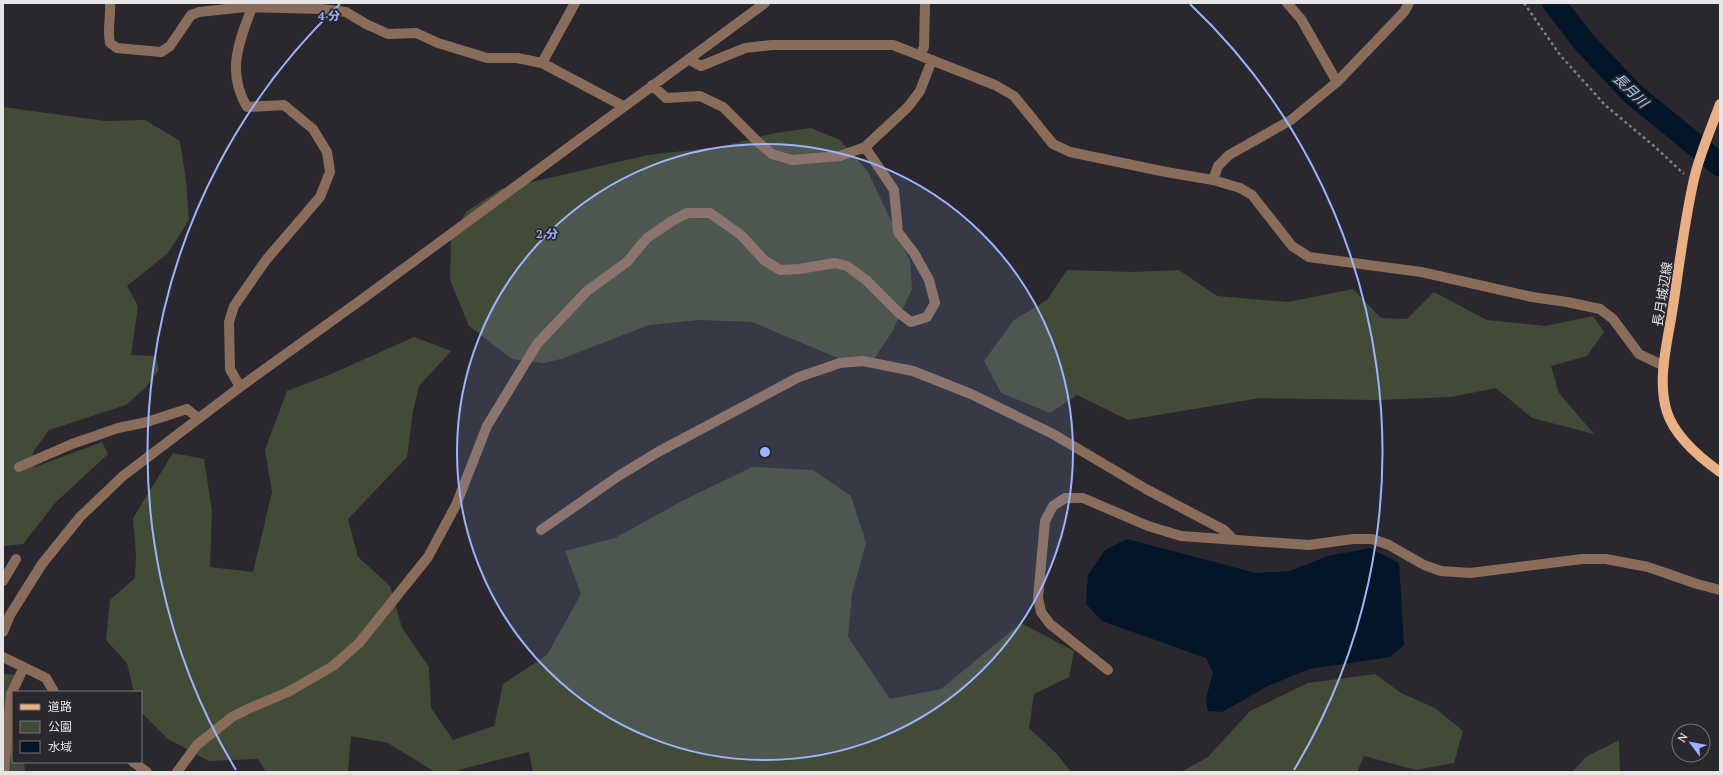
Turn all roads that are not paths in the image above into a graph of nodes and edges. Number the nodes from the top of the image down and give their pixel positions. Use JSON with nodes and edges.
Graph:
{"nodes":[{"id":1,"x":110,"y":3,"type":"edge"},
{"id":2,"x":575,"y":3,"type":"edge"},
{"id":3,"x":765,"y":3,"type":"edge"},
{"id":4,"x":925,"y":3,"type":"edge"},
{"id":5,"x":1287,"y":3,"type":"edge"},
{"id":6,"x":1409,"y":3,"type":"edge"},
{"id":7,"x":322,"y":6,"type":"edge"},
{"id":8,"x":252,"y":7,"type":"junction"},
{"id":9,"x":920,"y":55,"type":"junction"},
{"id":10,"x":688,"y":59,"type":"junction"},
{"id":11,"x":932,"y":60,"type":"junction"},
{"id":12,"x":542,"y":63,"type":"junction"},
{"id":13,"x":1337,"y":82,"type":"junction"},
{"id":14,"x":652,"y":85,"type":"junction"},
{"id":15,"x":1720,"y":104,"type":"edge"},
{"id":16,"x":623,"y":106,"type":"junction"},
{"id":17,"x":865,"y":147,"type":"junction"},
{"id":18,"x":1213,"y":180,"type":"junction"},
{"id":19,"x":1664,"y":366,"type":"junction"},
{"id":20,"x":240,"y":386,"type":"junction"},
{"id":21,"x":198,"y":418,"type":"junction"},
{"id":22,"x":19,"y":467,"type":"dead end"},
{"id":23,"x":1720,"y":472,"type":"edge"},
{"id":24,"x":541,"y":530,"type":"dead end"},
{"id":25,"x":1233,"y":539,"type":"junction"},
{"id":26,"x":16,"y":560,"type":"dead end"},
{"id":27,"x":3,"y":581,"type":"edge"},
{"id":28,"x":1720,"y":590,"type":"edge"},
{"id":29,"x":3,"y":632,"type":"edge"},
{"id":30,"x":3,"y":657,"type":"edge"},
{"id":31,"x":20,"y":665,"type":"junction"},
{"id":32,"x":1108,"y":670,"type":"dead end"},
{"id":33,"x":53,"y":691,"type":"edge"},
{"id":34,"x":134,"y":763,"type":"edge"},
{"id":35,"x":4,"y":772,"type":"edge"},
{"id":36,"x":147,"y":772,"type":"edge"},
{"id":37,"x":177,"y":772,"type":"edge"}],
"edges":[{"from":1,"to":8,"type":"street"},
{"from":2,"to":12,"type":"street"},
{"from":3,"to":10,"type":"street"},
{"from":4,"to":9,"type":"street"},
{"from":5,"to":13,"type":"street"},
{"from":6,"to":13,"type":"street"},
{"from":7,"to":8,"type":"street"},
{"from":7,"to":12,"type":"street"},
{"from":8,"to":20,"type":"street"},
{"from":9,"to":10,"type":"street"},
{"from":9,"to":11,"type":"street"},
{"from":10,"to":14,"type":"street"},
{"from":11,"to":17,"type":"street"},
{"from":11,"to":18,"type":"street"},
{"from":12,"to":16,"type":"street"},
{"from":13,"to":18,"type":"street"},
{"from":14,"to":16,"type":"street"},
{"from":14,"to":17,"type":"street"},
{"from":15,"to":19,"type":"main road","name":"長月城辺線"},
{"from":16,"to":20,"type":"street"},
{"from":17,"to":37,"type":"street"},
{"from":18,"to":19,"type":"street"},
{"from":19,"to":23,"type":"main road","name":"長月城辺線"},
{"from":20,"to":21,"type":"street"},
{"from":21,"to":22,"type":"street"},
{"from":21,"to":29,"type":"street"},
{"from":24,"to":25,"type":"street"},
{"from":25,"to":28,"type":"street"},
{"from":25,"to":32,"type":"street"},
{"from":26,"to":27,"type":"street"},
{"from":30,"to":31,"type":"street"},
{"from":31,"to":33,"type":"street"},
{"from":31,"to":35,"type":"street"},
{"from":34,"to":36,"type":"street"}]}
